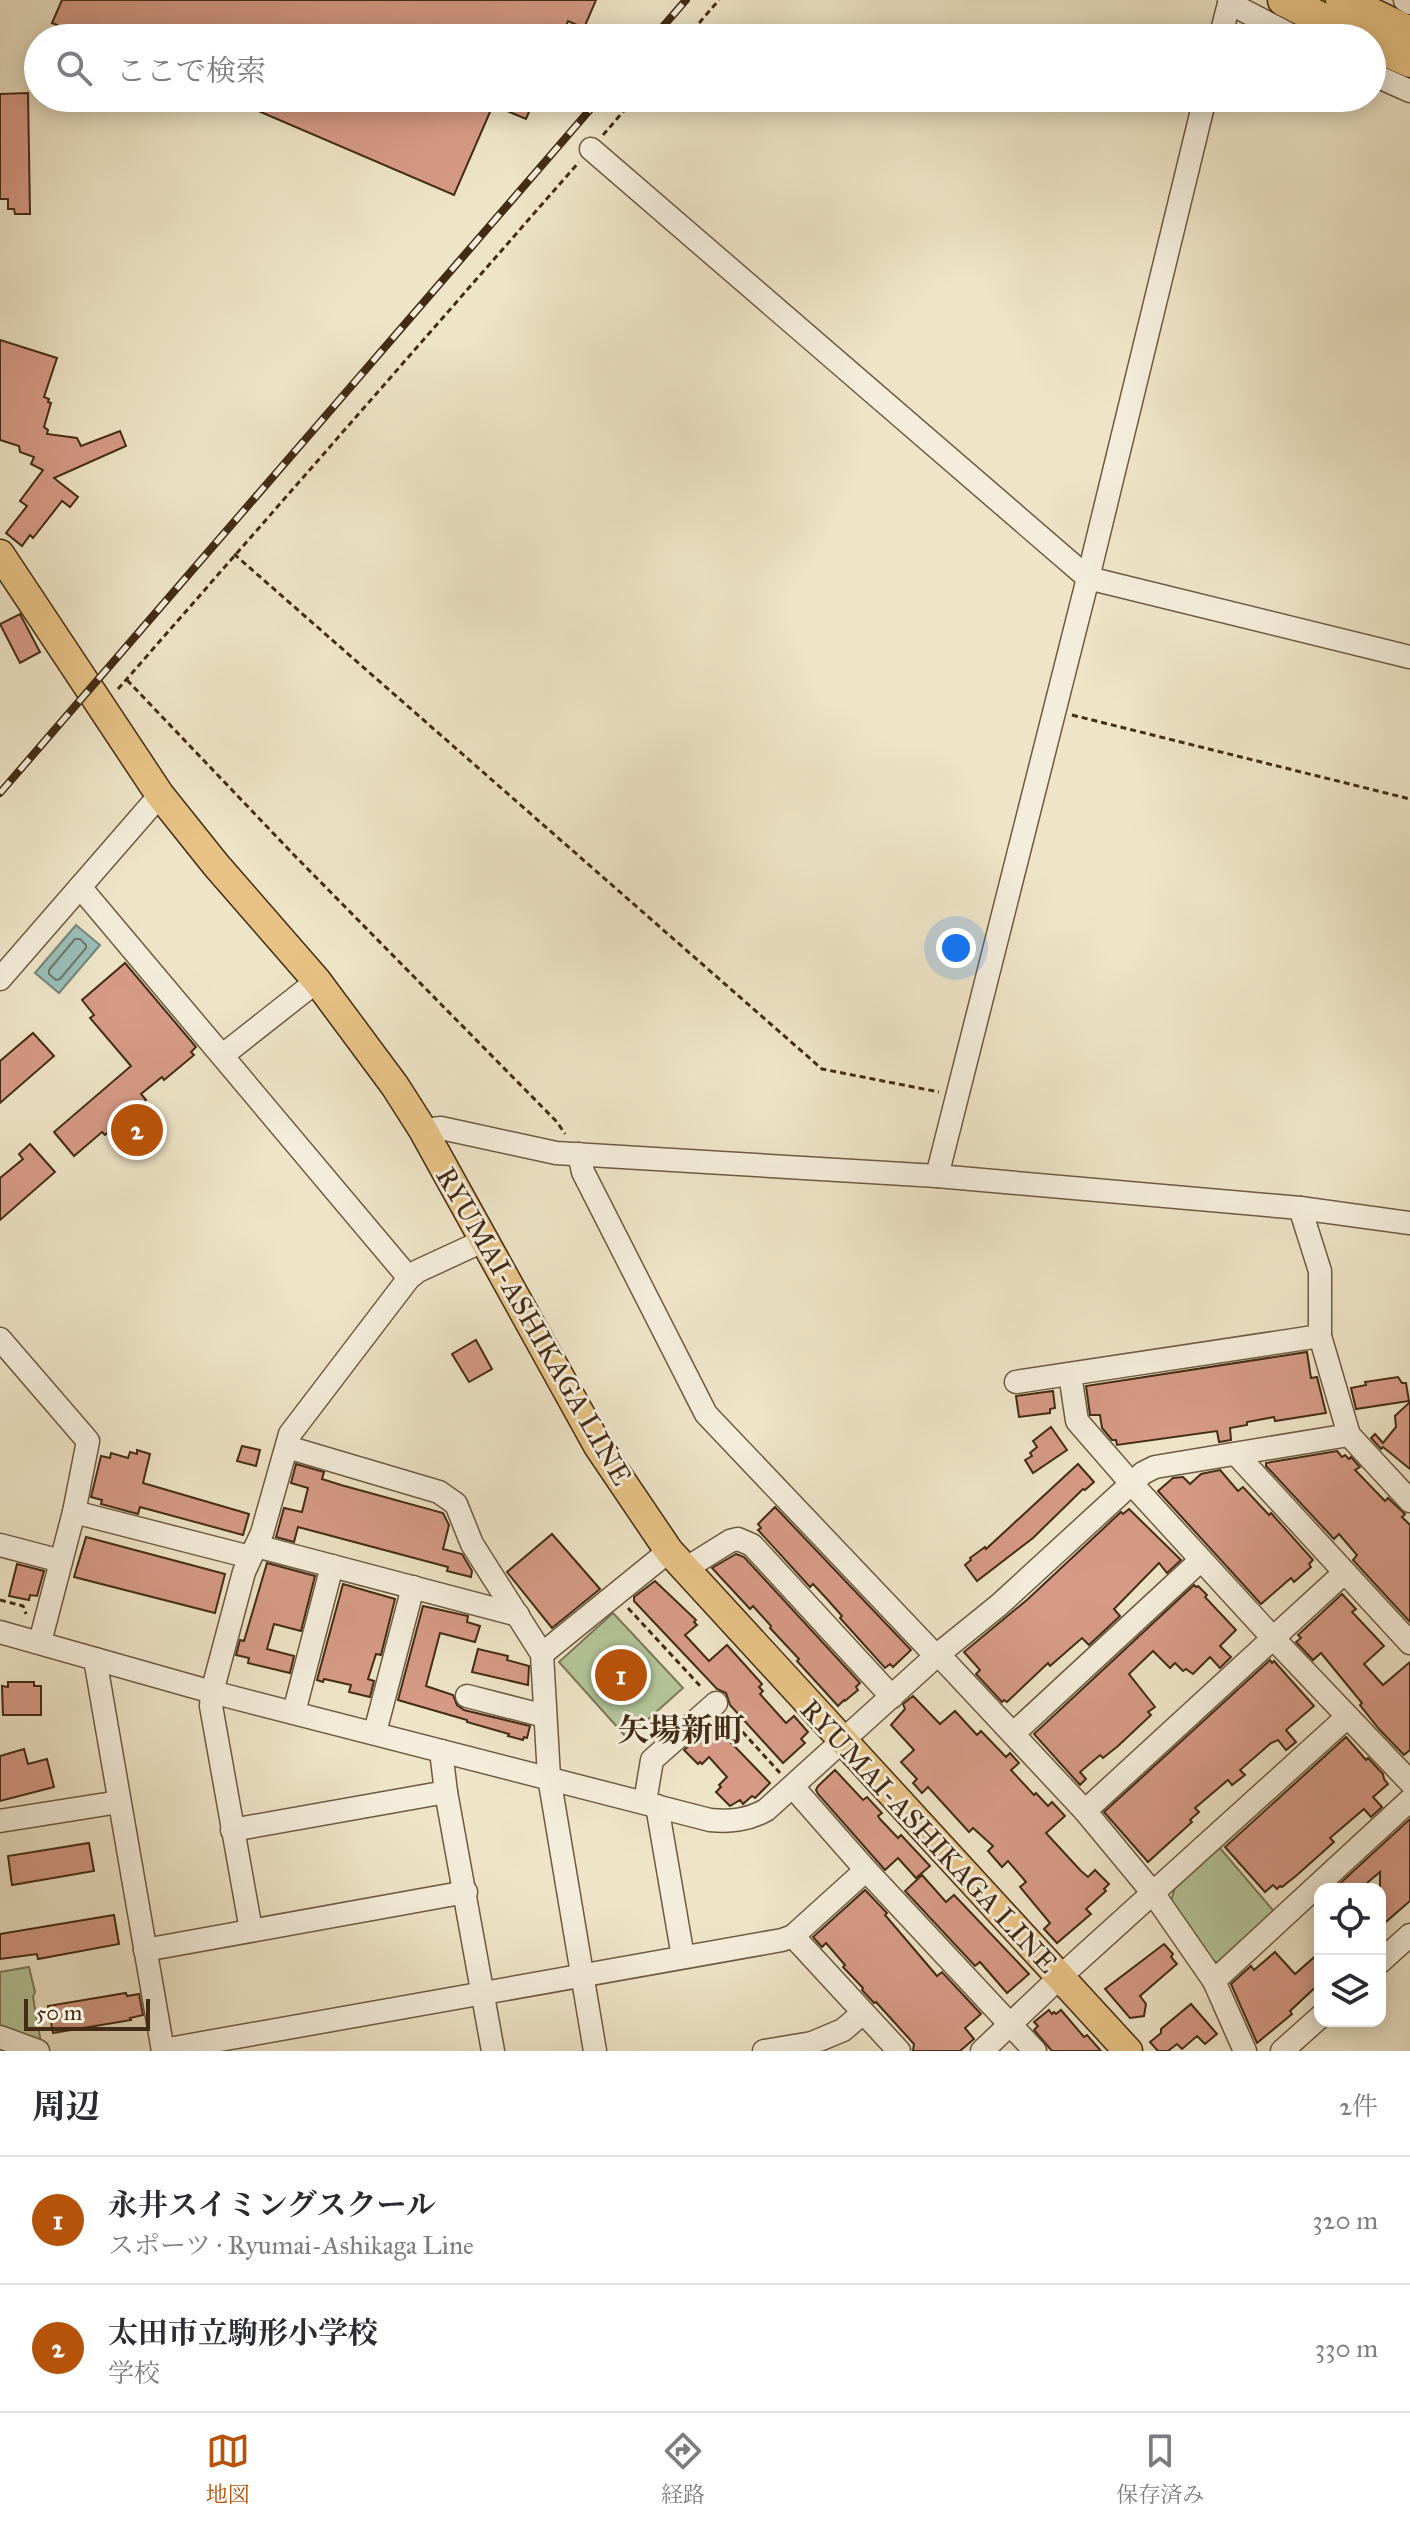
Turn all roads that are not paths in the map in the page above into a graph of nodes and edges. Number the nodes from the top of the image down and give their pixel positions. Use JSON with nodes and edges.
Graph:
{"nodes":[{"id":1,"x":1284,"y":0,"type":"edge"},
{"id":2,"x":1342,"y":0,"type":"edge"},
{"id":3,"x":1229,"y":2,"type":"edge"},
{"id":4,"x":1224,"y":24,"type":"edge"},
{"id":5,"x":1271,"y":24,"type":"edge"},
{"id":6,"x":1331,"y":24,"type":"edge"},
{"id":7,"x":1410,"y":33,"type":"edge"},
{"id":8,"x":1386,"y":50,"type":"edge"},
{"id":9,"x":1410,"y":61,"type":"edge"},
{"id":10,"x":1386,"y":80,"type":"edge"},
{"id":11,"x":1410,"y":91,"type":"edge"},
{"id":12,"x":1202,"y":112,"type":"edge"},
{"id":13,"x":591,"y":149,"type":"road end"},
{"id":14,"x":0,"y":554,"type":"edge"},
{"id":15,"x":1088,"y":578,"type":"junction"},
{"id":16,"x":1410,"y":657,"type":"edge"},
{"id":17,"x":160,"y":795,"type":"junction"},
{"id":18,"x":80,"y":887,"type":"junction"},
{"id":19,"x":0,"y":979,"type":"edge"},
{"id":20,"x":317,"y":981,"type":"junction"},
{"id":21,"x":223,"y":1055,"type":"junction"},
{"id":22,"x":423,"y":1130,"type":"junction"},
{"id":23,"x":579,"y":1154,"type":"junction"},
{"id":24,"x":937,"y":1176,"type":"junction"},
{"id":25,"x":1300,"y":1208,"type":"junction"},
{"id":26,"x":1410,"y":1223,"type":"edge"},
{"id":27,"x":485,"y":1240,"type":"junction"},
{"id":28,"x":409,"y":1278,"type":"junction"},
{"id":29,"x":1320,"y":1336,"type":"junction"},
{"id":30,"x":0,"y":1339,"type":"edge"},
{"id":31,"x":1070,"y":1374,"type":"junction"},
{"id":32,"x":1016,"y":1382,"type":"dead end"},
{"id":33,"x":1349,"y":1435,"type":"junction"},
{"id":34,"x":287,"y":1447,"type":"junction"},
{"id":35,"x":1237,"y":1455,"type":"junction"},
{"id":36,"x":1131,"y":1483,"type":"junction"},
{"id":37,"x":1410,"y":1501,"type":"edge"},
{"id":38,"x":74,"y":1512,"type":"junction"},
{"id":39,"x":0,"y":1545,"type":"edge"},
{"id":40,"x":253,"y":1552,"type":"junction"},
{"id":41,"x":677,"y":1560,"type":"junction"},
{"id":42,"x":1201,"y":1560,"type":"junction"},
{"id":43,"x":61,"y":1561,"type":"junction"},
{"id":44,"x":332,"y":1566,"type":"junction"},
{"id":45,"x":1344,"y":1573,"type":"junction"},
{"id":46,"x":413,"y":1587,"type":"junction"},
{"id":47,"x":518,"y":1615,"type":"junction"},
{"id":48,"x":0,"y":1632,"type":"edge"},
{"id":49,"x":1273,"y":1638,"type":"junction"},
{"id":50,"x":40,"y":1642,"type":"junction"},
{"id":51,"x":1410,"y":1643,"type":"edge"},
{"id":52,"x":542,"y":1654,"type":"junction"},
{"id":53,"x":938,"y":1656,"type":"junction"},
{"id":54,"x":95,"y":1659,"type":"junction"},
{"id":55,"x":212,"y":1692,"type":"junction"},
{"id":56,"x":467,"y":1696,"type":"dead end"},
{"id":57,"x":892,"y":1697,"type":"junction"},
{"id":58,"x":716,"y":1703,"type":"dead end"},
{"id":59,"x":294,"y":1712,"type":"junction"},
{"id":60,"x":545,"y":1716,"type":"junction"},
{"id":61,"x":1346,"y":1718,"type":"junction"},
{"id":62,"x":375,"y":1732,"type":"junction"},
{"id":63,"x":1014,"y":1733,"type":"junction"},
{"id":64,"x":842,"y":1742,"type":"junction"},
{"id":65,"x":441,"y":1751,"type":"junction"},
{"id":66,"x":549,"y":1777,"type":"junction"},
{"id":67,"x":1410,"y":1782,"type":"edge"},
{"id":68,"x":793,"y":1787,"type":"junction"},
{"id":69,"x":446,"y":1792,"type":"junction"},
{"id":70,"x":1410,"y":1800,"type":"edge"},
{"id":71,"x":119,"y":1802,"type":"junction"},
{"id":72,"x":651,"y":1804,"type":"junction"},
{"id":73,"x":1085,"y":1811,"type":"junction"},
{"id":74,"x":0,"y":1821,"type":"edge"},
{"id":75,"x":232,"y":1830,"type":"junction"},
{"id":76,"x":866,"y":1870,"type":"junction"},
{"id":77,"x":466,"y":1892,"type":"junction"},
{"id":78,"x":1153,"y":1893,"type":"junction"},
{"id":79,"x":251,"y":1930,"type":"junction"},
{"id":80,"x":1410,"y":1935,"type":"edge"},
{"id":81,"x":793,"y":1936,"type":"junction"},
{"id":82,"x":145,"y":1950,"type":"junction"},
{"id":83,"x":683,"y":1957,"type":"junction"},
{"id":84,"x":1386,"y":1957,"type":"edge"},
{"id":85,"x":582,"y":1975,"type":"junction"},
{"id":86,"x":1060,"y":1977,"type":"junction"},
{"id":87,"x":1214,"y":1981,"type":"junction"},
{"id":88,"x":483,"y":1993,"type":"junction"},
{"id":89,"x":863,"y":2013,"type":"junction"},
{"id":90,"x":1314,"y":2022,"type":"edge"},
{"id":91,"x":1010,"y":2024,"type":"junction"},
{"id":92,"x":0,"y":2037,"type":"edge"},
{"id":93,"x":163,"y":2050,"type":"edge"},
{"id":94,"x":38,"y":2051,"type":"edge"},
{"id":95,"x":493,"y":2051,"type":"edge"},
{"id":96,"x":595,"y":2051,"type":"edge"},
{"id":97,"x":764,"y":2051,"type":"edge"},
{"id":98,"x":899,"y":2051,"type":"edge"},
{"id":99,"x":982,"y":2051,"type":"edge"},
{"id":100,"x":1035,"y":2051,"type":"edge"},
{"id":101,"x":1128,"y":2051,"type":"edge"},
{"id":102,"x":1245,"y":2051,"type":"edge"},
{"id":103,"x":1282,"y":2051,"type":"edge"}],
"edges":[{"from":1,"to":6,"type":"highway"},
{"from":2,"to":7,"type":"highway"},
{"from":3,"to":4,"type":"street"},
{"from":3,"to":5,"type":"street"},
{"from":8,"to":9,"type":"highway"},
{"from":10,"to":11,"type":"street"},
{"from":12,"to":15,"type":"street"},
{"from":13,"to":15,"type":"street"},
{"from":14,"to":17,"type":"main road","name":"RYUMAI-ASHIKAGA LINE"},
{"from":15,"to":16,"type":"street"},
{"from":15,"to":24,"type":"street"},
{"from":17,"to":18,"type":"street"},
{"from":17,"to":20,"type":"main road","name":"RYUMAI-ASHIKAGA LINE"},
{"from":18,"to":19,"type":"street"},
{"from":18,"to":21,"type":"street"},
{"from":20,"to":21,"type":"street"},
{"from":20,"to":22,"type":"main road","name":"RYUMAI-ASHIKAGA LINE"},
{"from":21,"to":28,"type":"street"},
{"from":22,"to":23,"type":"street"},
{"from":22,"to":27,"type":"main road","name":"RYUMAI-ASHIKAGA LINE"},
{"from":23,"to":24,"type":"street"},
{"from":23,"to":53,"type":"street"},
{"from":24,"to":25,"type":"street"},
{"from":25,"to":26,"type":"street"},
{"from":25,"to":29,"type":"street"},
{"from":27,"to":28,"type":"street"},
{"from":27,"to":41,"type":"main road","name":"RYUMAI-ASHIKAGA LINE"},
{"from":28,"to":34,"type":"street"},
{"from":29,"to":31,"type":"street"},
{"from":29,"to":33,"type":"street"},
{"from":30,"to":38,"type":"street"},
{"from":31,"to":32,"type":"street"},
{"from":31,"to":36,"type":"street"},
{"from":33,"to":35,"type":"street"},
{"from":33,"to":37,"type":"street"},
{"from":34,"to":40,"type":"street"},
{"from":34,"to":47,"type":"street"},
{"from":35,"to":36,"type":"street"},
{"from":35,"to":45,"type":"street"},
{"from":36,"to":42,"type":"street"},
{"from":36,"to":53,"type":"street"},
{"from":38,"to":40,"type":"street"},
{"from":38,"to":43,"type":"street"},
{"from":39,"to":43,"type":"street"},
{"from":40,"to":44,"type":"street"},
{"from":40,"to":55,"type":"street"},
{"from":41,"to":52,"type":"street"},
{"from":41,"to":57,"type":"street"},
{"from":41,"to":64,"type":"main road","name":"RYUMAI-ASHIKAGA LINE"},
{"from":42,"to":49,"type":"street"},
{"from":42,"to":63,"type":"street"},
{"from":43,"to":50,"type":"street"},
{"from":44,"to":46,"type":"street"},
{"from":44,"to":59,"type":"street"},
{"from":45,"to":49,"type":"street"},
{"from":45,"to":51,"type":"street"},
{"from":46,"to":47,"type":"street"},
{"from":46,"to":62,"type":"street"},
{"from":47,"to":52,"type":"street"},
{"from":48,"to":50,"type":"street"},
{"from":49,"to":61,"type":"street"},
{"from":49,"to":73,"type":"street"},
{"from":50,"to":54,"type":"street"},
{"from":52,"to":60,"type":"street"},
{"from":53,"to":57,"type":"street"},
{"from":53,"to":63,"type":"street"},
{"from":54,"to":55,"type":"street"},
{"from":54,"to":71,"type":"street"},
{"from":55,"to":59,"type":"street"},
{"from":55,"to":75,"type":"street"},
{"from":56,"to":60,"type":"street"},
{"from":57,"to":64,"type":"street"},
{"from":58,"to":72,"type":"street"},
{"from":59,"to":62,"type":"street"},
{"from":60,"to":66,"type":"street"},
{"from":61,"to":67,"type":"street"},
{"from":61,"to":78,"type":"street"},
{"from":62,"to":65,"type":"street"},
{"from":63,"to":73,"type":"street"},
{"from":64,"to":68,"type":"street"},
{"from":64,"to":86,"type":"main road","name":"RYUMAI-ASHIKAGA LINE"},
{"from":65,"to":66,"type":"street"},
{"from":65,"to":69,"type":"street"},
{"from":66,"to":72,"type":"street"},
{"from":66,"to":85,"type":"street"},
{"from":68,"to":72,"type":"street"},
{"from":68,"to":76,"type":"street"},
{"from":69,"to":75,"type":"street"},
{"from":69,"to":77,"type":"street"},
{"from":70,"to":87,"type":"street"},
{"from":71,"to":74,"type":"street"},
{"from":71,"to":82,"type":"street"},
{"from":72,"to":83,"type":"street"},
{"from":73,"to":78,"type":"street"},
{"from":75,"to":79,"type":"street"},
{"from":76,"to":81,"type":"street"},
{"from":76,"to":91,"type":"street"},
{"from":77,"to":79,"type":"street"},
{"from":77,"to":88,"type":"street"},
{"from":78,"to":86,"type":"street"},
{"from":78,"to":87,"type":"street"},
{"from":79,"to":82,"type":"street"},
{"from":80,"to":84,"type":"street"},
{"from":81,"to":83,"type":"street"},
{"from":81,"to":89,"type":"street"},
{"from":82,"to":93,"type":"street"},
{"from":83,"to":85,"type":"street"},
{"from":85,"to":88,"type":"street"},
{"from":85,"to":96,"type":"street"},
{"from":86,"to":91,"type":"street"},
{"from":86,"to":101,"type":"main road","name":"RYUMAI-ASHIKAGA LINE"},
{"from":87,"to":102,"type":"street"},
{"from":88,"to":93,"type":"street"},
{"from":88,"to":95,"type":"street"},
{"from":89,"to":97,"type":"street"},
{"from":89,"to":98,"type":"street"},
{"from":90,"to":103,"type":"street"},
{"from":91,"to":99,"type":"street"},
{"from":91,"to":100,"type":"street"},
{"from":92,"to":94,"type":"street"}]}
